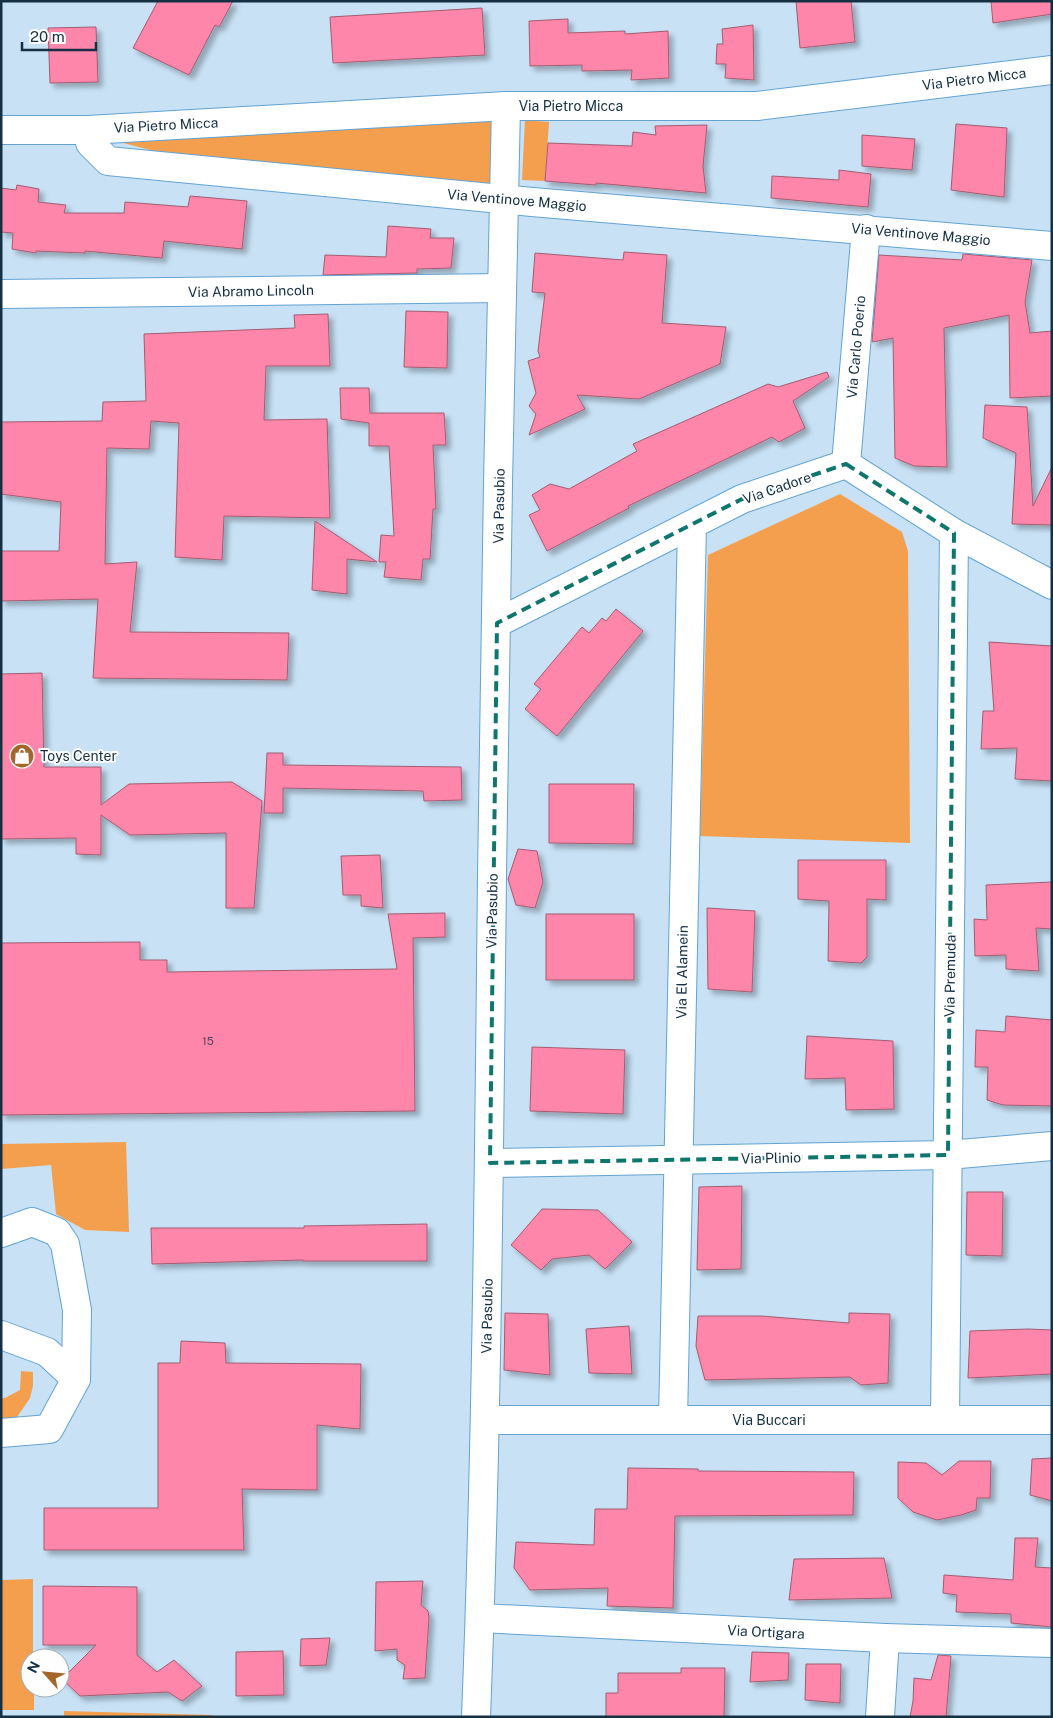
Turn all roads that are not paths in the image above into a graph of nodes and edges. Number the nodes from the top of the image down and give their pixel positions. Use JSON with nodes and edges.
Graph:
{"nodes":[{"id":1,"x":1052,"y":70,"type":"edge"},
{"id":2,"x":506,"y":106,"type":"junction"},
{"id":3,"x":1,"y":130,"type":"edge"},
{"id":4,"x":88,"y":130,"type":"junction"},
{"id":5,"x":504,"y":199,"type":"junction"},
{"id":6,"x":866,"y":229,"type":"junction"},
{"id":7,"x":1052,"y":246,"type":"edge"},
{"id":8,"x":502,"y":288,"type":"junction"},
{"id":9,"x":1,"y":294,"type":"edge"},
{"id":10,"x":846,"y":464,"type":"junction"},
{"id":11,"x":692,"y":524,"type":"junction"},
{"id":12,"x":954,"y":533,"type":"junction"},
{"id":13,"x":1052,"y":585,"type":"edge"},
{"id":14,"x":497,"y":623,"type":"junction"},
{"id":15,"x":1052,"y":1146,"type":"edge"},
{"id":16,"x":948,"y":1155,"type":"junction"},
{"id":17,"x":679,"y":1159,"type":"junction"},
{"id":18,"x":490,"y":1163,"type":"junction"},
{"id":19,"x":1,"y":1233,"type":"edge"},
{"id":20,"x":1,"y":1335,"type":"edge"},
{"id":21,"x":76,"y":1379,"type":"junction"},
{"id":22,"x":485,"y":1420,"type":"junction"},
{"id":23,"x":673,"y":1420,"type":"junction"},
{"id":24,"x":945,"y":1420,"type":"junction"},
{"id":25,"x":1052,"y":1420,"type":"edge"},
{"id":26,"x":1,"y":1433,"type":"edge"},
{"id":27,"x":480,"y":1618,"type":"junction"},
{"id":28,"x":885,"y":1638,"type":"junction"},
{"id":29,"x":1052,"y":1643,"type":"edge"},
{"id":30,"x":476,"y":1717,"type":"edge"},
{"id":31,"x":880,"y":1717,"type":"edge"}],
"edges":[{"from":1,"to":2,"type":"street","name":"Via Pietro Micca"},
{"from":2,"to":4,"type":"street","name":"Via Pietro Micca"},
{"from":2,"to":5,"type":"street","name":"Via Pasubio"},
{"from":3,"to":4,"type":"street"},
{"from":4,"to":5,"type":"street","name":"Via Ventinove Maggio"},
{"from":5,"to":6,"type":"street","name":"Via Ventinove Maggio"},
{"from":5,"to":8,"type":"street","name":"Via Pasubio"},
{"from":6,"to":7,"type":"street","name":"Via Ventinove Maggio"},
{"from":6,"to":10,"type":"street","name":"Via Carlo Poerio"},
{"from":8,"to":9,"type":"street","name":"Via Abramo Lincoln"},
{"from":8,"to":14,"type":"street","name":"Via Pasubio"},
{"from":10,"to":11,"type":"street","name":"Via Cadore"},
{"from":10,"to":12,"type":"street"},
{"from":11,"to":14,"type":"street","name":"Via Cadore"},
{"from":11,"to":17,"type":"street","name":"Via El Alamein"},
{"from":12,"to":13,"type":"street"},
{"from":12,"to":16,"type":"street","name":"Via Premuda"},
{"from":14,"to":18,"type":"street","name":"Via Pasubio"},
{"from":15,"to":16,"type":"street","name":"Via Plinio"},
{"from":16,"to":17,"type":"street","name":"Via Plinio"},
{"from":16,"to":24,"type":"street","name":"Via Premuda"},
{"from":17,"to":18,"type":"street","name":"Via Plinio"},
{"from":17,"to":23,"type":"street","name":"Via El Alamein"},
{"from":18,"to":22,"type":"street","name":"Via Pasubio"},
{"from":19,"to":21,"type":"street"},
{"from":20,"to":21,"type":"street"},
{"from":21,"to":26,"type":"street"},
{"from":22,"to":23,"type":"street","name":"Via Buccari"},
{"from":22,"to":27,"type":"street","name":"Via Pasubio"},
{"from":23,"to":24,"type":"street","name":"Via Buccari"},
{"from":24,"to":25,"type":"street","name":"Via Buccari"},
{"from":27,"to":28,"type":"street","name":"Via Ortigara"},
{"from":27,"to":30,"type":"street","name":"Via Pasubio"},
{"from":28,"to":29,"type":"street","name":"Via Ortigara"},
{"from":28,"to":31,"type":"street"}]}
